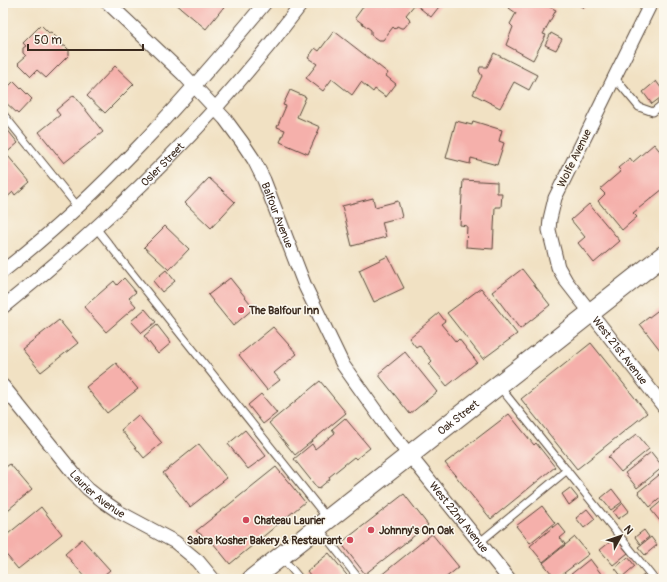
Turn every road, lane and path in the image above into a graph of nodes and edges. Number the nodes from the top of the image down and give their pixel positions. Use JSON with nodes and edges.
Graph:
{"nodes":[{"id":1,"x":108,"y":3,"type":"edge"},
{"id":2,"x":265,"y":3,"type":"edge"},
{"id":3,"x":302,"y":3,"type":"edge"},
{"id":4,"x":651,"y":3,"type":"edge"},
{"id":5,"x":614,"y":77,"type":"junction"},
{"id":6,"x":194,"y":86,"type":"junction"},
{"id":7,"x":664,"y":103,"type":"edge"},
{"id":8,"x":215,"y":108,"type":"junction"},
{"id":9,"x":3,"y":114,"type":"edge"},
{"id":10,"x":78,"y":206,"type":"junction"},
{"id":11,"x":96,"y":228,"type":"junction"},
{"id":12,"x":664,"y":255,"type":"edge"},
{"id":13,"x":3,"y":271,"type":"edge"},
{"id":14,"x":3,"y":307,"type":"edge"},
{"id":15,"x":591,"y":313,"type":"junction"},
{"id":16,"x":3,"y":386,"type":"edge"},
{"id":17,"x":499,"y":386,"type":"junction"},
{"id":18,"x":663,"y":404,"type":"edge"},
{"id":19,"x":409,"y":455,"type":"junction"},
{"id":20,"x":567,"y":470,"type":"junction"},
{"id":21,"x":323,"y":523,"type":"junction"},
{"id":22,"x":480,"y":542,"type":"junction"},
{"id":23,"x":281,"y":556,"type":"junction"},
{"id":24,"x":213,"y":579,"type":"edge"},
{"id":25,"x":252,"y":579,"type":"edge"},
{"id":26,"x":300,"y":579,"type":"edge"},
{"id":27,"x":360,"y":579,"type":"edge"},
{"id":28,"x":509,"y":579,"type":"edge"},
{"id":29,"x":654,"y":579,"type":"edge"}],
"edges":[{"from":1,"to":6,"type":"street","name":"Balfour Avenue"},
{"from":2,"to":6,"type":"street"},
{"from":3,"to":8,"type":"street","name":"Osler Street"},
{"from":4,"to":5,"type":"street","name":"Wolfe Avenue"},
{"from":5,"to":7,"type":"lane"},
{"from":5,"to":15,"type":"street","name":"Wolfe Avenue"},
{"from":6,"to":8,"type":"street","name":"Balfour Avenue"},
{"from":6,"to":10,"type":"street"},
{"from":8,"to":11,"type":"street","name":"Osler Street"},
{"from":8,"to":19,"type":"street","name":"Balfour Avenue"},
{"from":9,"to":10,"type":"lane"},
{"from":10,"to":13,"type":"street"},
{"from":11,"to":14,"type":"street","name":"Osler Street"},
{"from":11,"to":21,"type":"lane"},
{"from":12,"to":15,"type":"main road","name":"Oak Street"},
{"from":15,"to":17,"type":"main road","name":"Oak Street"},
{"from":15,"to":18,"type":"street","name":"West 21st Avenue"},
{"from":16,"to":24,"type":"street","name":"Laurier Avenue"},
{"from":17,"to":19,"type":"main road","name":"Oak Street"},
{"from":17,"to":20,"type":"lane"},
{"from":19,"to":21,"type":"main road","name":"Oak Street"},
{"from":19,"to":22,"type":"street","name":"West 22nd Avenue"},
{"from":20,"to":22,"type":"lane"},
{"from":20,"to":29,"type":"lane"},
{"from":21,"to":23,"type":"main road","name":"Oak Street"},
{"from":21,"to":27,"type":"lane"},
{"from":22,"to":28,"type":"street","name":"West 22nd Avenue"},
{"from":23,"to":25,"type":"main road","name":"Oak Street"},
{"from":23,"to":26,"type":"lane"}]}
